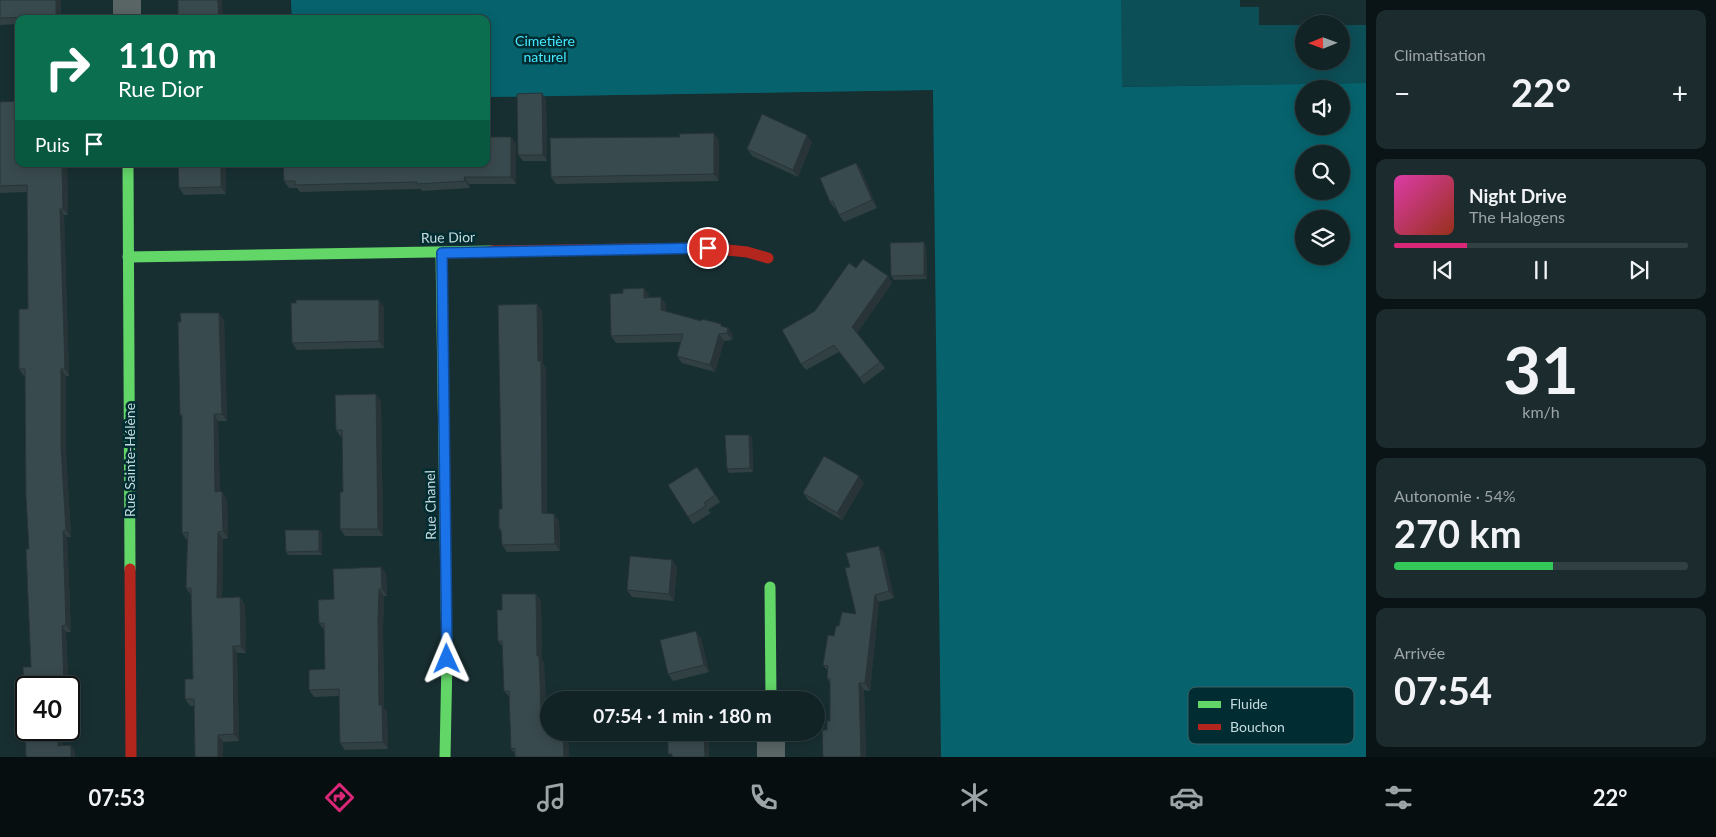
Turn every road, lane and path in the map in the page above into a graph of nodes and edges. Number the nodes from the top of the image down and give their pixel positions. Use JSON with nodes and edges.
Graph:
{"nodes":[{"id":1,"x":127,"y":0,"type":"edge"},
{"id":2,"x":127,"y":15,"type":"edge"},
{"id":3,"x":128,"y":167,"type":"edge"},
{"id":4,"x":442,"y":253,"type":"junction"},
{"id":5,"x":128,"y":256,"type":"junction"},
{"id":6,"x":768,"y":258,"type":"dead end"},
{"id":7,"x":770,"y":587,"type":"dead end"},
{"id":8,"x":771,"y":691,"type":"edge"},
{"id":9,"x":771,"y":741,"type":"edge"},
{"id":10,"x":131,"y":757,"type":"edge"},
{"id":11,"x":445,"y":757,"type":"edge"},
{"id":12,"x":771,"y":757,"type":"edge"}],
"edges":[{"from":1,"to":2,"type":"street"},
{"from":3,"to":5,"type":"street","name":"Rue Sainte-Hélène"},
{"from":4,"to":5,"type":"street","name":"Rue Dior"},
{"from":4,"to":6,"type":"street","name":"Rue Dior"},
{"from":4,"to":11,"type":"street","name":"Rue Chanel"},
{"from":5,"to":10,"type":"street","name":"Rue Sainte-Hélène"},
{"from":7,"to":8,"type":"street"},
{"from":9,"to":12,"type":"street"}]}
